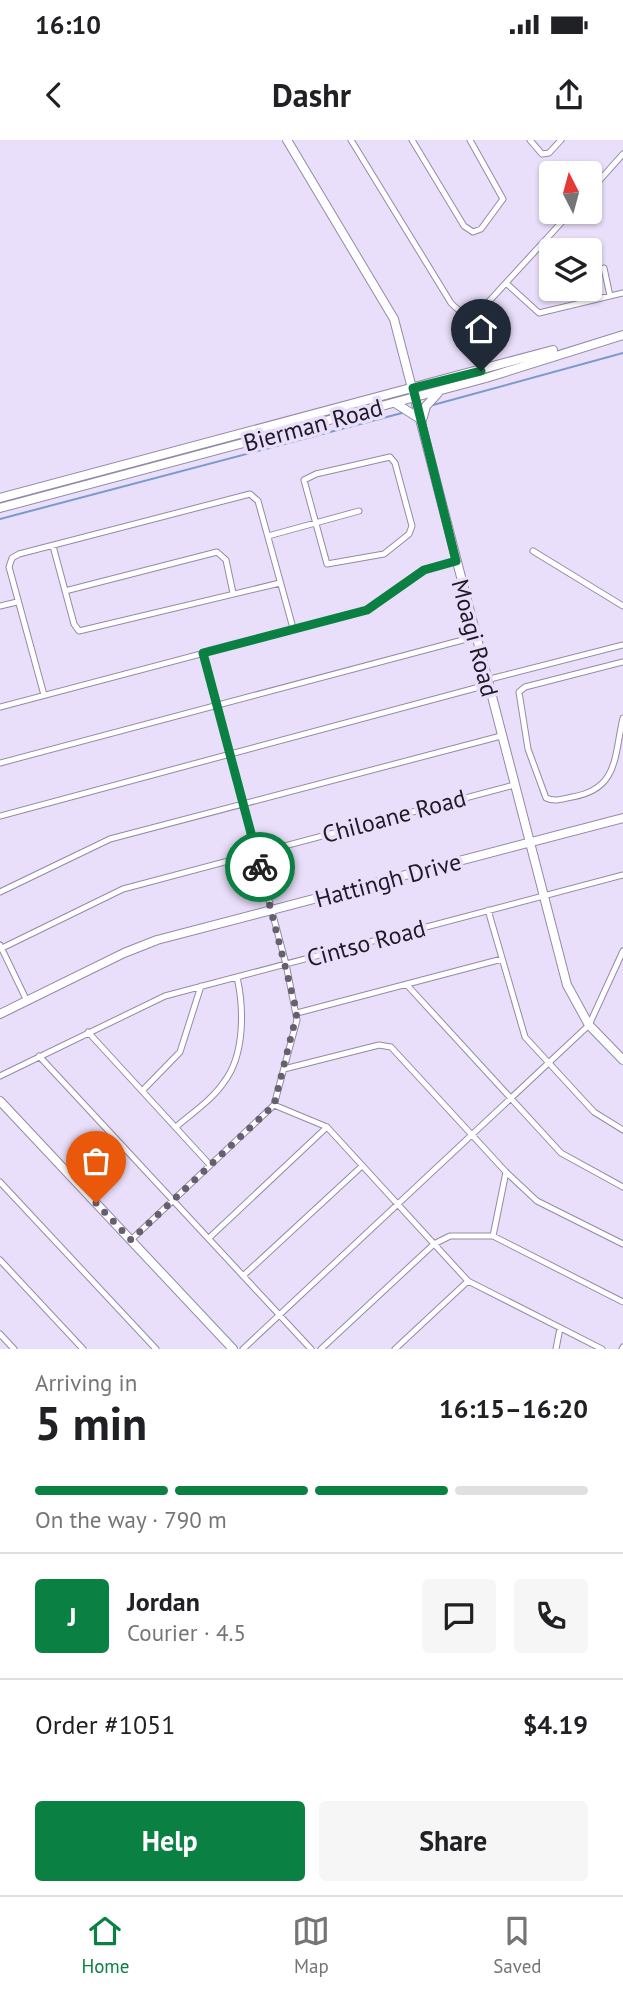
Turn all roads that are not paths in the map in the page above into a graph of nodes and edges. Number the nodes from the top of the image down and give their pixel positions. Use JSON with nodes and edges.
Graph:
{"nodes":[{"id":1,"x":287,"y":140,"type":"edge"},
{"id":2,"x":351,"y":140,"type":"edge"},
{"id":3,"x":412,"y":140,"type":"edge"},
{"id":4,"x":470,"y":140,"type":"edge"},
{"id":5,"x":530,"y":140,"type":"edge"},
{"id":6,"x":561,"y":140,"type":"edge"},
{"id":7,"x":622,"y":157,"type":"edge"},
{"id":8,"x":602,"y":178,"type":"edge"},
{"id":9,"x":560,"y":224,"type":"edge"},
{"id":10,"x":604,"y":268,"type":"dead end"},
{"id":11,"x":506,"y":283,"type":"junction"},
{"id":12,"x":623,"y":293,"type":"edge"},
{"id":13,"x":610,"y":296,"type":"junction"},
{"id":14,"x":623,"y":333,"type":"edge"},
{"id":15,"x":409,"y":372,"type":"junction"},
{"id":16,"x":431,"y":384,"type":"junction"},
{"id":17,"x":413,"y":388,"type":"junction"},
{"id":18,"x":440,"y":391,"type":"junction"},
{"id":19,"x":416,"y":397,"type":"junction"},
{"id":20,"x":395,"y":403,"type":"junction"},
{"id":21,"x":422,"y":421,"type":"junction"},
{"id":22,"x":0,"y":498,"type":"edge"},
{"id":23,"x":0,"y":508,"type":"edge"},
{"id":24,"x":359,"y":511,"type":"dead end"},
{"id":25,"x":314,"y":523,"type":"junction"},
{"id":26,"x":268,"y":536,"type":"junction"},
{"id":27,"x":53,"y":545,"type":"junction"},
{"id":28,"x":533,"y":551,"type":"dead end"},
{"id":29,"x":456,"y":561,"type":"junction"},
{"id":30,"x":280,"y":583,"type":"junction"},
{"id":31,"x":65,"y":591,"type":"junction"},
{"id":32,"x":233,"y":593,"type":"junction"},
{"id":33,"x":17,"y":602,"type":"junction"},
{"id":34,"x":0,"y":606,"type":"edge"},
{"id":35,"x":623,"y":606,"type":"edge"},
{"id":36,"x":293,"y":628,"type":"junction"},
{"id":37,"x":474,"y":637,"type":"junction"},
{"id":38,"x":623,"y":645,"type":"edge"},
{"id":39,"x":203,"y":653,"type":"junction"},
{"id":40,"x":623,"y":662,"type":"edge"},
{"id":41,"x":487,"y":682,"type":"junction"},
{"id":42,"x":44,"y":695,"type":"junction"},
{"id":43,"x":217,"y":705,"type":"junction"},
{"id":44,"x":0,"y":707,"type":"edge"},
{"id":45,"x":623,"y":718,"type":"edge"},
{"id":46,"x":501,"y":736,"type":"junction"},
{"id":47,"x":230,"y":754,"type":"junction"},
{"id":48,"x":0,"y":763,"type":"edge"},
{"id":49,"x":514,"y":785,"type":"junction"},
{"id":50,"x":243,"y":804,"type":"junction"},
{"id":51,"x":0,"y":816,"type":"edge"},
{"id":52,"x":623,"y":817,"type":"edge"},
{"id":53,"x":528,"y":842,"type":"junction"},
{"id":54,"x":256,"y":853,"type":"junction"},
{"id":55,"x":623,"y":875,"type":"edge"},
{"id":56,"x":0,"y":892,"type":"edge"},
{"id":57,"x":542,"y":895,"type":"junction"},
{"id":58,"x":488,"y":910,"type":"junction"},
{"id":59,"x":271,"y":911,"type":"junction"},
{"id":60,"x":0,"y":947,"type":"edge"},
{"id":61,"x":623,"y":951,"type":"edge"},
{"id":62,"x":502,"y":959,"type":"junction"},
{"id":63,"x":286,"y":964,"type":"junction"},
{"id":64,"x":237,"y":976,"type":"junction"},
{"id":65,"x":407,"y":985,"type":"junction"},
{"id":66,"x":201,"y":986,"type":"junction"},
{"id":67,"x":27,"y":1001,"type":"junction"},
{"id":68,"x":297,"y":1013,"type":"junction"},
{"id":69,"x":0,"y":1014,"type":"edge"},
{"id":70,"x":589,"y":1025,"type":"junction"},
{"id":71,"x":88,"y":1032,"type":"junction"},
{"id":72,"x":40,"y":1056,"type":"junction"},
{"id":73,"x":623,"y":1060,"type":"edge"},
{"id":74,"x":549,"y":1065,"type":"junction"},
{"id":75,"x":284,"y":1069,"type":"junction"},
{"id":76,"x":0,"y":1076,"type":"edge"},
{"id":77,"x":142,"y":1091,"type":"junction"},
{"id":78,"x":511,"y":1100,"type":"junction"},
{"id":79,"x":0,"y":1101,"type":"edge"},
{"id":80,"x":274,"y":1105,"type":"junction"},
{"id":81,"x":327,"y":1127,"type":"junction"},
{"id":82,"x":176,"y":1128,"type":"junction"},
{"id":83,"x":623,"y":1129,"type":"edge"},
{"id":84,"x":472,"y":1135,"type":"junction"},
{"id":85,"x":210,"y":1166,"type":"junction"},
{"id":86,"x":362,"y":1166,"type":"junction"},
{"id":87,"x":506,"y":1172,"type":"junction"},
{"id":88,"x":0,"y":1182,"type":"edge"},
{"id":89,"x":623,"y":1187,"type":"edge"},
{"id":90,"x":173,"y":1201,"type":"junction"},
{"id":91,"x":398,"y":1206,"type":"junction"},
{"id":92,"x":493,"y":1236,"type":"junction"},
{"id":93,"x":209,"y":1238,"type":"junction"},
{"id":94,"x":131,"y":1240,"type":"junction"},
{"id":95,"x":434,"y":1244,"type":"junction"},
{"id":96,"x":623,"y":1244,"type":"edge"},
{"id":97,"x":0,"y":1260,"type":"edge"},
{"id":98,"x":243,"y":1276,"type":"junction"},
{"id":99,"x":468,"y":1281,"type":"junction"},
{"id":100,"x":623,"y":1302,"type":"edge"},
{"id":101,"x":279,"y":1314,"type":"junction"},
{"id":102,"x":560,"y":1328,"type":"junction"},
{"id":103,"x":0,"y":1334,"type":"edge"},
{"id":104,"x":14,"y":1349,"type":"edge"},
{"id":105,"x":83,"y":1349,"type":"edge"},
{"id":106,"x":156,"y":1349,"type":"edge"},
{"id":107,"x":233,"y":1349,"type":"edge"},
{"id":108,"x":243,"y":1349,"type":"edge"},
{"id":109,"x":312,"y":1349,"type":"edge"},
{"id":110,"x":321,"y":1349,"type":"edge"},
{"id":111,"x":395,"y":1349,"type":"edge"},
{"id":112,"x":556,"y":1349,"type":"edge"},
{"id":113,"x":602,"y":1349,"type":"edge"}],
"edges":[{"from":1,"to":15,"type":"street","name":"Moagi Road"},
{"from":2,"to":11,"type":"street"},
{"from":3,"to":4,"type":"street"},
{"from":5,"to":6,"type":"street"},
{"from":7,"to":8,"type":"street"},
{"from":9,"to":11,"type":"street"},
{"from":10,"to":13,"type":"street"},
{"from":11,"to":13,"type":"street"},
{"from":12,"to":13,"type":"street"},
{"from":14,"to":16,"type":"street","name":"Bierman Road"},
{"from":14,"to":18,"type":"street","name":"Bierman Road"},
{"from":15,"to":16,"type":"street"},
{"from":15,"to":17,"type":"street","name":"Moagi Road"},
{"from":16,"to":17,"type":"street","name":"Bierman Road"},
{"from":17,"to":19,"type":"street","name":"Moagi Road"},
{"from":17,"to":22,"type":"street","name":"Bierman Road"},
{"from":18,"to":19,"type":"street","name":"Bierman Road"},
{"from":18,"to":21,"type":"street"},
{"from":19,"to":20,"type":"street","name":"Bierman Road"},
{"from":19,"to":21,"type":"street","name":"Moagi Road"},
{"from":20,"to":21,"type":"street"},
{"from":20,"to":23,"type":"street","name":"Bierman Road"},
{"from":21,"to":29,"type":"street","name":"Moagi Road"},
{"from":24,"to":25,"type":"street"},
{"from":25,"to":25,"type":"street"},
{"from":25,"to":26,"type":"street"},
{"from":26,"to":27,"type":"street"},
{"from":26,"to":30,"type":"street"},
{"from":27,"to":31,"type":"street"},
{"from":27,"to":33,"type":"street"},
{"from":28,"to":35,"type":"street"},
{"from":29,"to":36,"type":"street"},
{"from":29,"to":37,"type":"street","name":"Moagi Road"},
{"from":30,"to":32,"type":"street"},
{"from":30,"to":36,"type":"street"},
{"from":31,"to":32,"type":"street"},
{"from":31,"to":32,"type":"street"},
{"from":33,"to":34,"type":"street"},
{"from":33,"to":42,"type":"street"},
{"from":36,"to":39,"type":"street"},
{"from":37,"to":41,"type":"street","name":"Moagi Road"},
{"from":37,"to":43,"type":"street"},
{"from":38,"to":41,"type":"street"},
{"from":39,"to":42,"type":"street"},
{"from":39,"to":43,"type":"street"},
{"from":40,"to":45,"type":"street"},
{"from":41,"to":46,"type":"street","name":"Moagi Road"},
{"from":41,"to":47,"type":"street"},
{"from":42,"to":44,"type":"street"},
{"from":43,"to":47,"type":"street"},
{"from":43,"to":48,"type":"street"},
{"from":46,"to":49,"type":"street","name":"Moagi Road"},
{"from":46,"to":50,"type":"street"},
{"from":47,"to":50,"type":"street"},
{"from":47,"to":51,"type":"street"},
{"from":49,"to":53,"type":"street","name":"Moagi Road"},
{"from":49,"to":54,"type":"street","name":"Chiloane Road"},
{"from":50,"to":54,"type":"street"},
{"from":50,"to":56,"type":"street"},
{"from":52,"to":53,"type":"street","name":"Hattingh Drive"},
{"from":53,"to":57,"type":"street","name":"Moagi Road"},
{"from":53,"to":59,"type":"street","name":"Hattingh Drive"},
{"from":54,"to":59,"type":"street"},
{"from":54,"to":60,"type":"street","name":"Chiloane Road"},
{"from":55,"to":57,"type":"street","name":"Cintso Road"},
{"from":57,"to":58,"type":"street","name":"Cintso Road"},
{"from":57,"to":70,"type":"street","name":"Moagi Road"},
{"from":58,"to":62,"type":"street"},
{"from":58,"to":63,"type":"street","name":"Cintso Road"},
{"from":59,"to":63,"type":"street"},
{"from":59,"to":67,"type":"street","name":"Hattingh Drive"},
{"from":60,"to":67,"type":"street"},
{"from":61,"to":70,"type":"street"},
{"from":62,"to":65,"type":"street"},
{"from":62,"to":74,"type":"street"},
{"from":63,"to":64,"type":"street","name":"Cintso Road"},
{"from":63,"to":68,"type":"street"},
{"from":64,"to":66,"type":"street","name":"Cintso Road"},
{"from":64,"to":82,"type":"street"},
{"from":65,"to":68,"type":"street"},
{"from":65,"to":78,"type":"street"},
{"from":66,"to":71,"type":"street","name":"Cintso Road"},
{"from":66,"to":77,"type":"street"},
{"from":67,"to":69,"type":"street","name":"Hattingh Drive"},
{"from":68,"to":75,"type":"street"},
{"from":70,"to":73,"type":"street","name":"Moagi Road"},
{"from":70,"to":74,"type":"street"},
{"from":71,"to":72,"type":"street","name":"Cintso Road"},
{"from":71,"to":77,"type":"street"},
{"from":72,"to":76,"type":"street","name":"Cintso Road"},
{"from":72,"to":90,"type":"street"},
{"from":74,"to":78,"type":"street"},
{"from":74,"to":83,"type":"street"},
{"from":75,"to":80,"type":"street"},
{"from":75,"to":84,"type":"street"},
{"from":77,"to":82,"type":"street"},
{"from":78,"to":84,"type":"street"},
{"from":78,"to":89,"type":"street"},
{"from":79,"to":94,"type":"street"},
{"from":80,"to":81,"type":"street"},
{"from":80,"to":85,"type":"street"},
{"from":81,"to":86,"type":"street"},
{"from":81,"to":93,"type":"street"},
{"from":82,"to":85,"type":"street"},
{"from":84,"to":87,"type":"street"},
{"from":84,"to":91,"type":"street"},
{"from":85,"to":90,"type":"street"},
{"from":86,"to":91,"type":"street"},
{"from":86,"to":98,"type":"street"},
{"from":87,"to":92,"type":"street"},
{"from":87,"to":96,"type":"street"},
{"from":88,"to":106,"type":"street"},
{"from":90,"to":93,"type":"street"},
{"from":90,"to":94,"type":"street"},
{"from":91,"to":95,"type":"street"},
{"from":91,"to":101,"type":"street"},
{"from":92,"to":95,"type":"street"},
{"from":92,"to":100,"type":"street"},
{"from":93,"to":98,"type":"street"},
{"from":94,"to":107,"type":"street"},
{"from":95,"to":99,"type":"street"},
{"from":95,"to":110,"type":"street"},
{"from":97,"to":105,"type":"street"},
{"from":98,"to":101,"type":"street"},
{"from":99,"to":102,"type":"street"},
{"from":99,"to":111,"type":"street"},
{"from":101,"to":108,"type":"street"},
{"from":101,"to":109,"type":"street"},
{"from":102,"to":112,"type":"street"},
{"from":102,"to":113,"type":"street"},
{"from":103,"to":104,"type":"street"}]}
